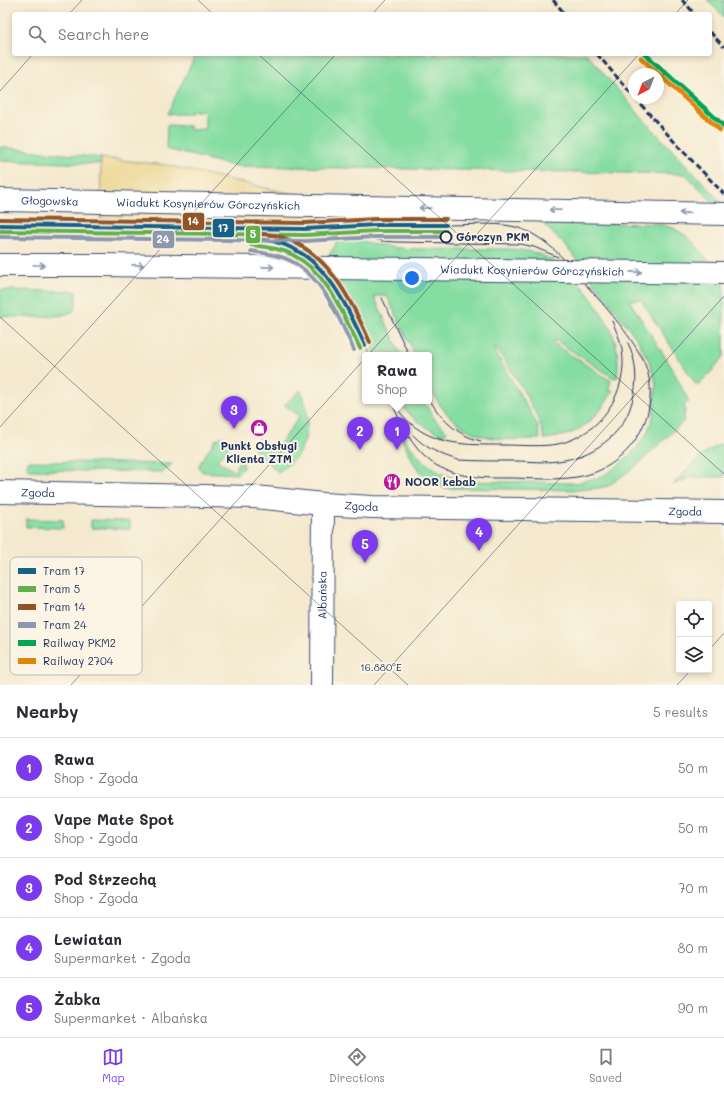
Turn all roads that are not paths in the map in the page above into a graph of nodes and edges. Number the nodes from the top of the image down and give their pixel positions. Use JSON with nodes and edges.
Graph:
{"nodes":[{"id":1,"x":0,"y":200,"type":"edge"},
{"id":2,"x":101,"y":202,"type":"joint"},
{"id":3,"x":724,"y":214,"type":"edge"},
{"id":4,"x":0,"y":265,"type":"edge"},
{"id":5,"x":724,"y":273,"type":"edge"},
{"id":6,"x":0,"y":492,"type":"edge"},
{"id":7,"x":323,"y":504,"type":"junction"},
{"id":8,"x":724,"y":512,"type":"edge"},
{"id":9,"x":322,"y":685,"type":"edge"}],
"edges":[{"from":1,"to":2,"type":"main road","name":"Głogowska"},
{"from":3,"to":2,"type":"main road","name":"Wiadukt Kosynierów Górczyńskich","one_way":true},
{"from":4,"to":5,"type":"main road","name":"Wiadukt Kosynierów Górczyńskich","one_way":true,"bridge":true},
{"from":6,"to":7,"type":"main road","name":"Zgoda"},
{"from":7,"to":8,"type":"main road","name":"Zgoda"},
{"from":7,"to":9,"type":"main road","name":"Albańska"}]}
